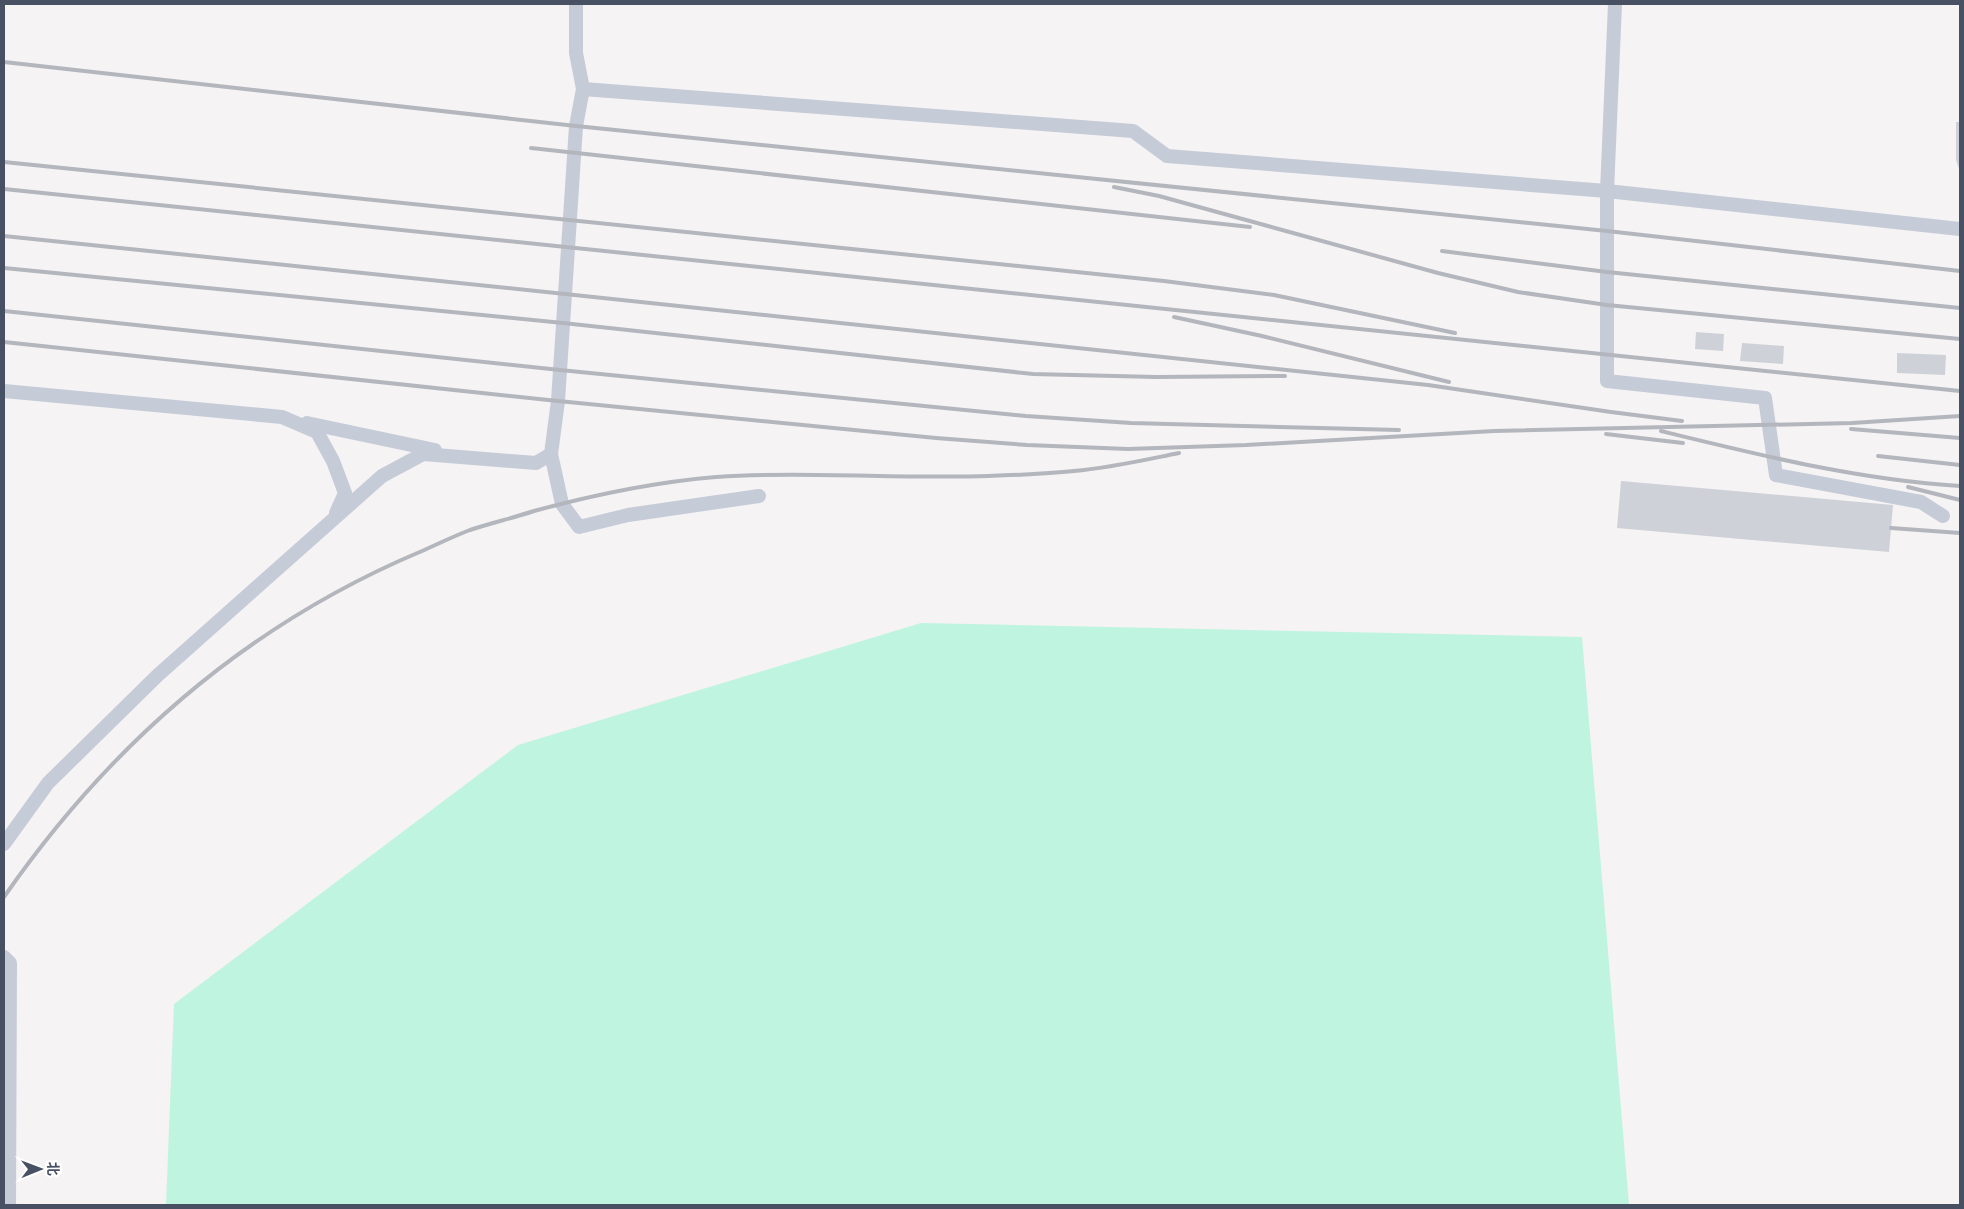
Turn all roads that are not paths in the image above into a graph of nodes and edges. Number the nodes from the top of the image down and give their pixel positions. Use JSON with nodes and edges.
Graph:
{"nodes":[{"id":1,"x":576,"y":4,"type":"edge"},
{"id":2,"x":1615,"y":4,"type":"edge"},
{"id":3,"x":583,"y":89,"type":"junction"},
{"id":4,"x":1607,"y":191,"type":"junction"},
{"id":5,"x":1960,"y":230,"type":"edge"},
{"id":6,"x":4,"y":391,"type":"edge"},
{"id":7,"x":282,"y":417,"type":"junction"},
{"id":8,"x":551,"y":454,"type":"junction"},
{"id":9,"x":463,"y":456,"type":"junction"},
{"id":10,"x":759,"y":496,"type":"dead end"},
{"id":11,"x":1943,"y":516,"type":"dead end"},
{"id":12,"x":334,"y":518,"type":"junction"},
{"id":13,"x":4,"y":844,"type":"edge"},
{"id":14,"x":4,"y":958,"type":"edge"},
{"id":15,"x":9,"y":1205,"type":"edge"}],
"edges":[{"from":1,"to":3,"type":"lane"},
{"from":2,"to":4,"type":"lane"},
{"from":3,"to":4,"type":"lane"},
{"from":3,"to":8,"type":"lane"},
{"from":4,"to":5,"type":"lane"},
{"from":4,"to":11,"type":"lane"},
{"from":6,"to":7,"type":"lane"},
{"from":7,"to":9,"type":"lane"},
{"from":7,"to":12,"type":"lane"},
{"from":8,"to":9,"type":"lane"},
{"from":8,"to":10,"type":"lane"},
{"from":9,"to":12,"type":"lane"},
{"from":12,"to":13,"type":"lane"},
{"from":14,"to":15,"type":"lane"}]}
